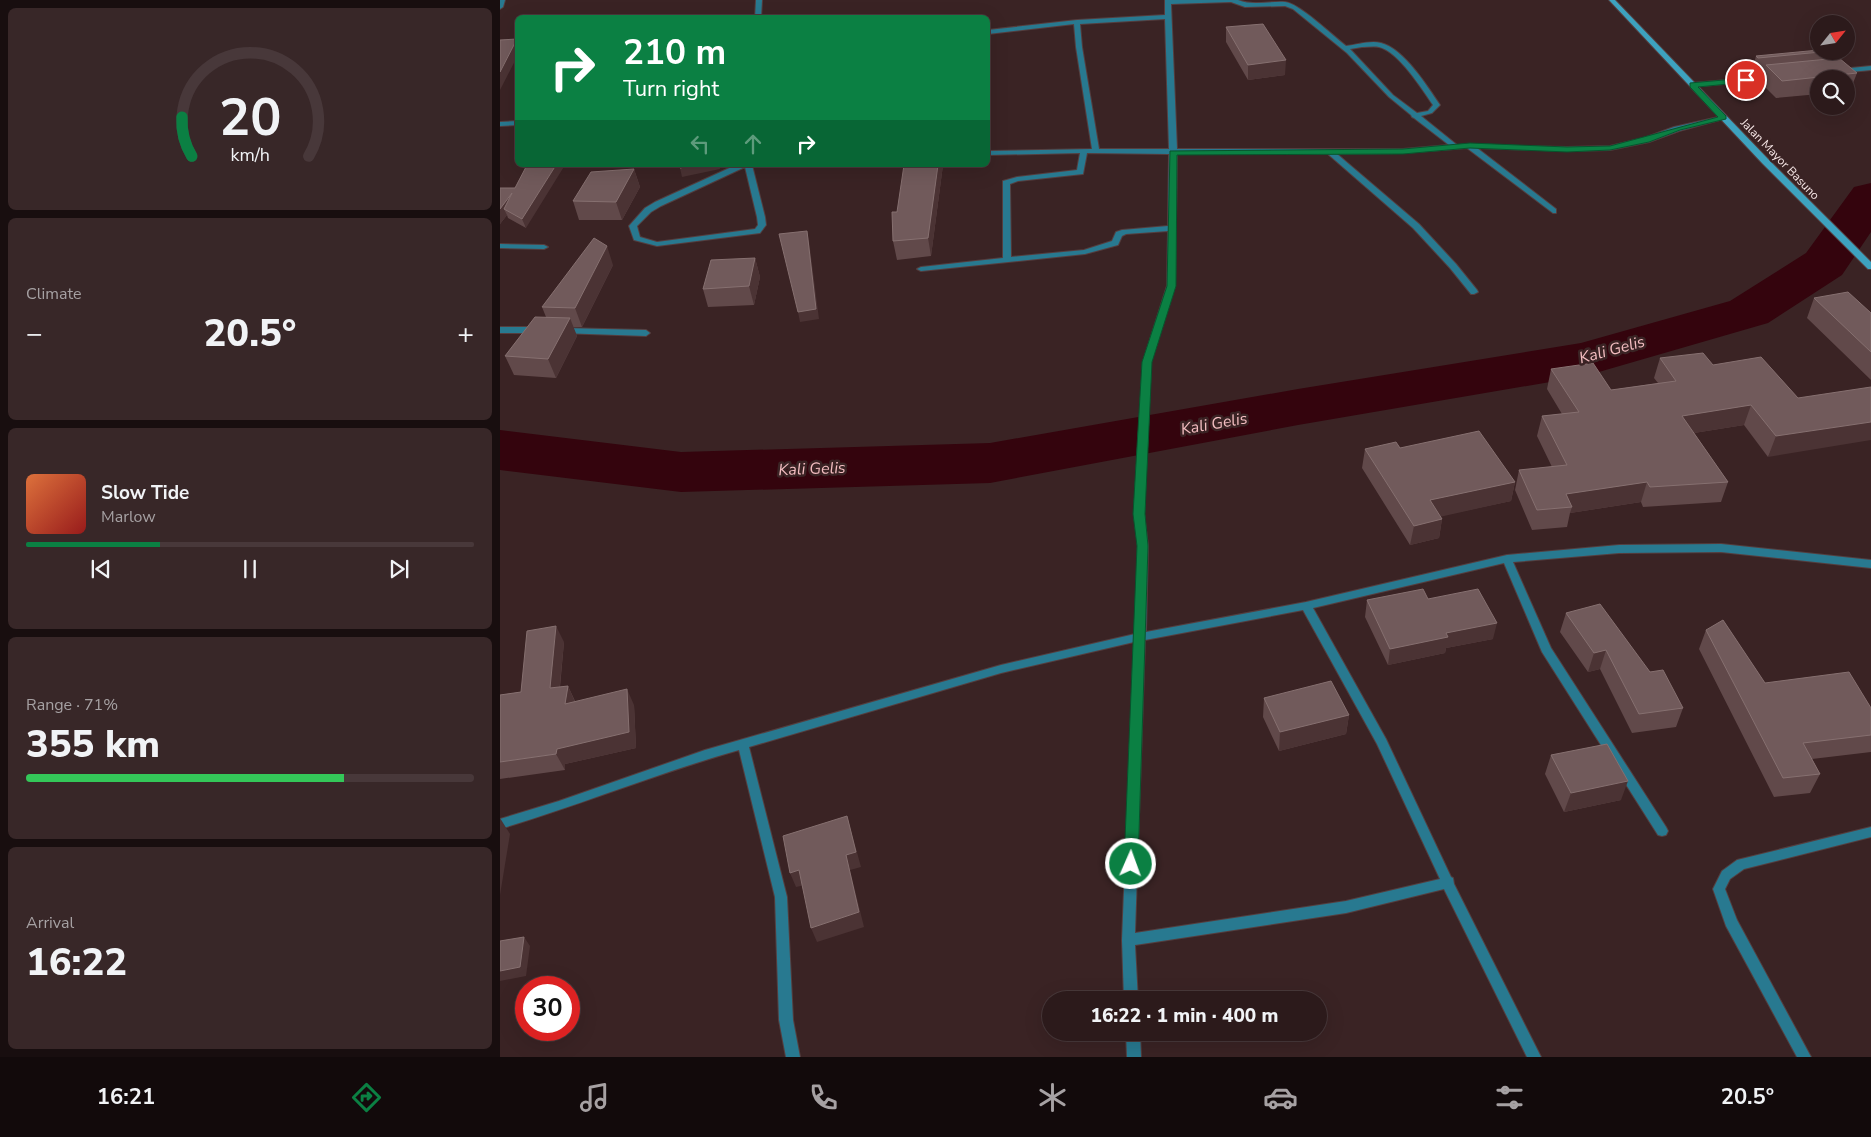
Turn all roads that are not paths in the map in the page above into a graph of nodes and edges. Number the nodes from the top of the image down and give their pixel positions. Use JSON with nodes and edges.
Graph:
{"nodes":[{"id":1,"x":502,"y":0,"type":"edge"},
{"id":2,"x":759,"y":0,"type":"edge"},
{"id":3,"x":1232,"y":0,"type":"edge"},
{"id":4,"x":1612,"y":0,"type":"edge"},
{"id":5,"x":1168,"y":1,"type":"edge"},
{"id":6,"x":500,"y":7,"type":"edge"},
{"id":7,"x":758,"y":15,"type":"edge"},
{"id":8,"x":1169,"y":17,"type":"junction"},
{"id":9,"x":1078,"y":22,"type":"junction"},
{"id":10,"x":990,"y":32,"type":"edge"},
{"id":11,"x":1345,"y":48,"type":"junction"},
{"id":12,"x":1871,"y":68,"type":"edge"},
{"id":13,"x":1851,"y":70,"type":"edge"},
{"id":14,"x":1782,"y":77,"type":"edge"},
{"id":15,"x":1692,"y":85,"type":"junction"},
{"id":16,"x":1414,"y":116,"type":"junction"},
{"id":17,"x":1723,"y":118,"type":"junction"},
{"id":18,"x":515,"y":123,"type":"edge"},
{"id":19,"x":500,"y":124,"type":"edge"},
{"id":20,"x":1454,"y":146,"type":"junction"},
{"id":21,"x":1470,"y":146,"type":"junction"},
{"id":22,"x":1096,"y":151,"type":"junction"},
{"id":23,"x":1084,"y":152,"type":"junction"},
{"id":24,"x":1330,"y":152,"type":"junction"},
{"id":25,"x":990,"y":153,"type":"edge"},
{"id":26,"x":1173,"y":153,"type":"junction"},
{"id":27,"x":738,"y":167,"type":"edge"},
{"id":28,"x":748,"y":167,"type":"edge"},
{"id":29,"x":1553,"y":211,"type":"dead end"},
{"id":30,"x":1172,"y":228,"type":"junction"},
{"id":31,"x":500,"y":246,"type":"edge"},
{"id":32,"x":544,"y":247,"type":"dead end"},
{"id":33,"x":1007,"y":261,"type":"junction"},
{"id":34,"x":1871,"y":267,"type":"edge"},
{"id":35,"x":921,"y":269,"type":"dead end"},
{"id":36,"x":1474,"y":292,"type":"dead end"},
{"id":37,"x":500,"y":330,"type":"edge"},
{"id":38,"x":646,"y":333,"type":"dead end"},
{"id":39,"x":1507,"y":559,"type":"junction"},
{"id":40,"x":1871,"y":564,"type":"edge"},
{"id":41,"x":1306,"y":606,"type":"junction"},
{"id":42,"x":1140,"y":637,"type":"junction"},
{"id":43,"x":743,"y":744,"type":"junction"},
{"id":44,"x":500,"y":824,"type":"edge"},
{"id":45,"x":1662,"y":831,"type":"dead end"},
{"id":46,"x":1871,"y":832,"type":"edge"},
{"id":47,"x":1449,"y":882,"type":"junction"},
{"id":48,"x":1128,"y":940,"type":"junction"},
{"id":49,"x":1131,"y":991,"type":"edge"},
{"id":50,"x":1133,"y":1041,"type":"edge"},
{"id":51,"x":793,"y":1057,"type":"edge"},
{"id":52,"x":1134,"y":1057,"type":"edge"},
{"id":53,"x":1534,"y":1057,"type":"edge"},
{"id":54,"x":1804,"y":1057,"type":"edge"}],
"edges":[{"from":1,"to":6,"type":"street"},
{"from":2,"to":7,"type":"street"},
{"from":3,"to":5,"type":"street"},
{"from":3,"to":11,"type":"street"},
{"from":4,"to":15,"type":"main road","name":"Jalan Mayor Basuno"},
{"from":5,"to":8,"type":"street"},
{"from":8,"to":9,"type":"street"},
{"from":8,"to":26,"type":"street"},
{"from":9,"to":10,"type":"street"},
{"from":9,"to":22,"type":"street"},
{"from":11,"to":16,"type":"street"},
{"from":11,"to":16,"type":"street"},
{"from":12,"to":13,"type":"street"},
{"from":14,"to":15,"type":"street"},
{"from":15,"to":17,"type":"main road","name":"Jalan Mayor Basuno"},
{"from":16,"to":20,"type":"street"},
{"from":17,"to":21,"type":"street"},
{"from":17,"to":34,"type":"main road","name":"Jalan Mayor Basuno"},
{"from":18,"to":19,"type":"street"},
{"from":20,"to":21,"type":"street"},
{"from":20,"to":24,"type":"street"},
{"from":21,"to":29,"type":"street"},
{"from":22,"to":23,"type":"street"},
{"from":22,"to":26,"type":"street"},
{"from":23,"to":25,"type":"street"},
{"from":23,"to":33,"type":"street"},
{"from":24,"to":26,"type":"street"},
{"from":24,"to":36,"type":"street"},
{"from":26,"to":30,"type":"street"},
{"from":27,"to":28,"type":"street"},
{"from":30,"to":33,"type":"street"},
{"from":30,"to":42,"type":"street"},
{"from":31,"to":32,"type":"street"},
{"from":33,"to":35,"type":"street"},
{"from":37,"to":38,"type":"street"},
{"from":39,"to":40,"type":"street"},
{"from":39,"to":41,"type":"street"},
{"from":39,"to":45,"type":"street"},
{"from":41,"to":42,"type":"street"},
{"from":41,"to":47,"type":"street"},
{"from":42,"to":43,"type":"street"},
{"from":42,"to":48,"type":"street"},
{"from":43,"to":44,"type":"street"},
{"from":43,"to":51,"type":"street"},
{"from":46,"to":54,"type":"street"},
{"from":47,"to":48,"type":"street"},
{"from":47,"to":53,"type":"street"},
{"from":48,"to":49,"type":"street"},
{"from":50,"to":52,"type":"street"}]}
